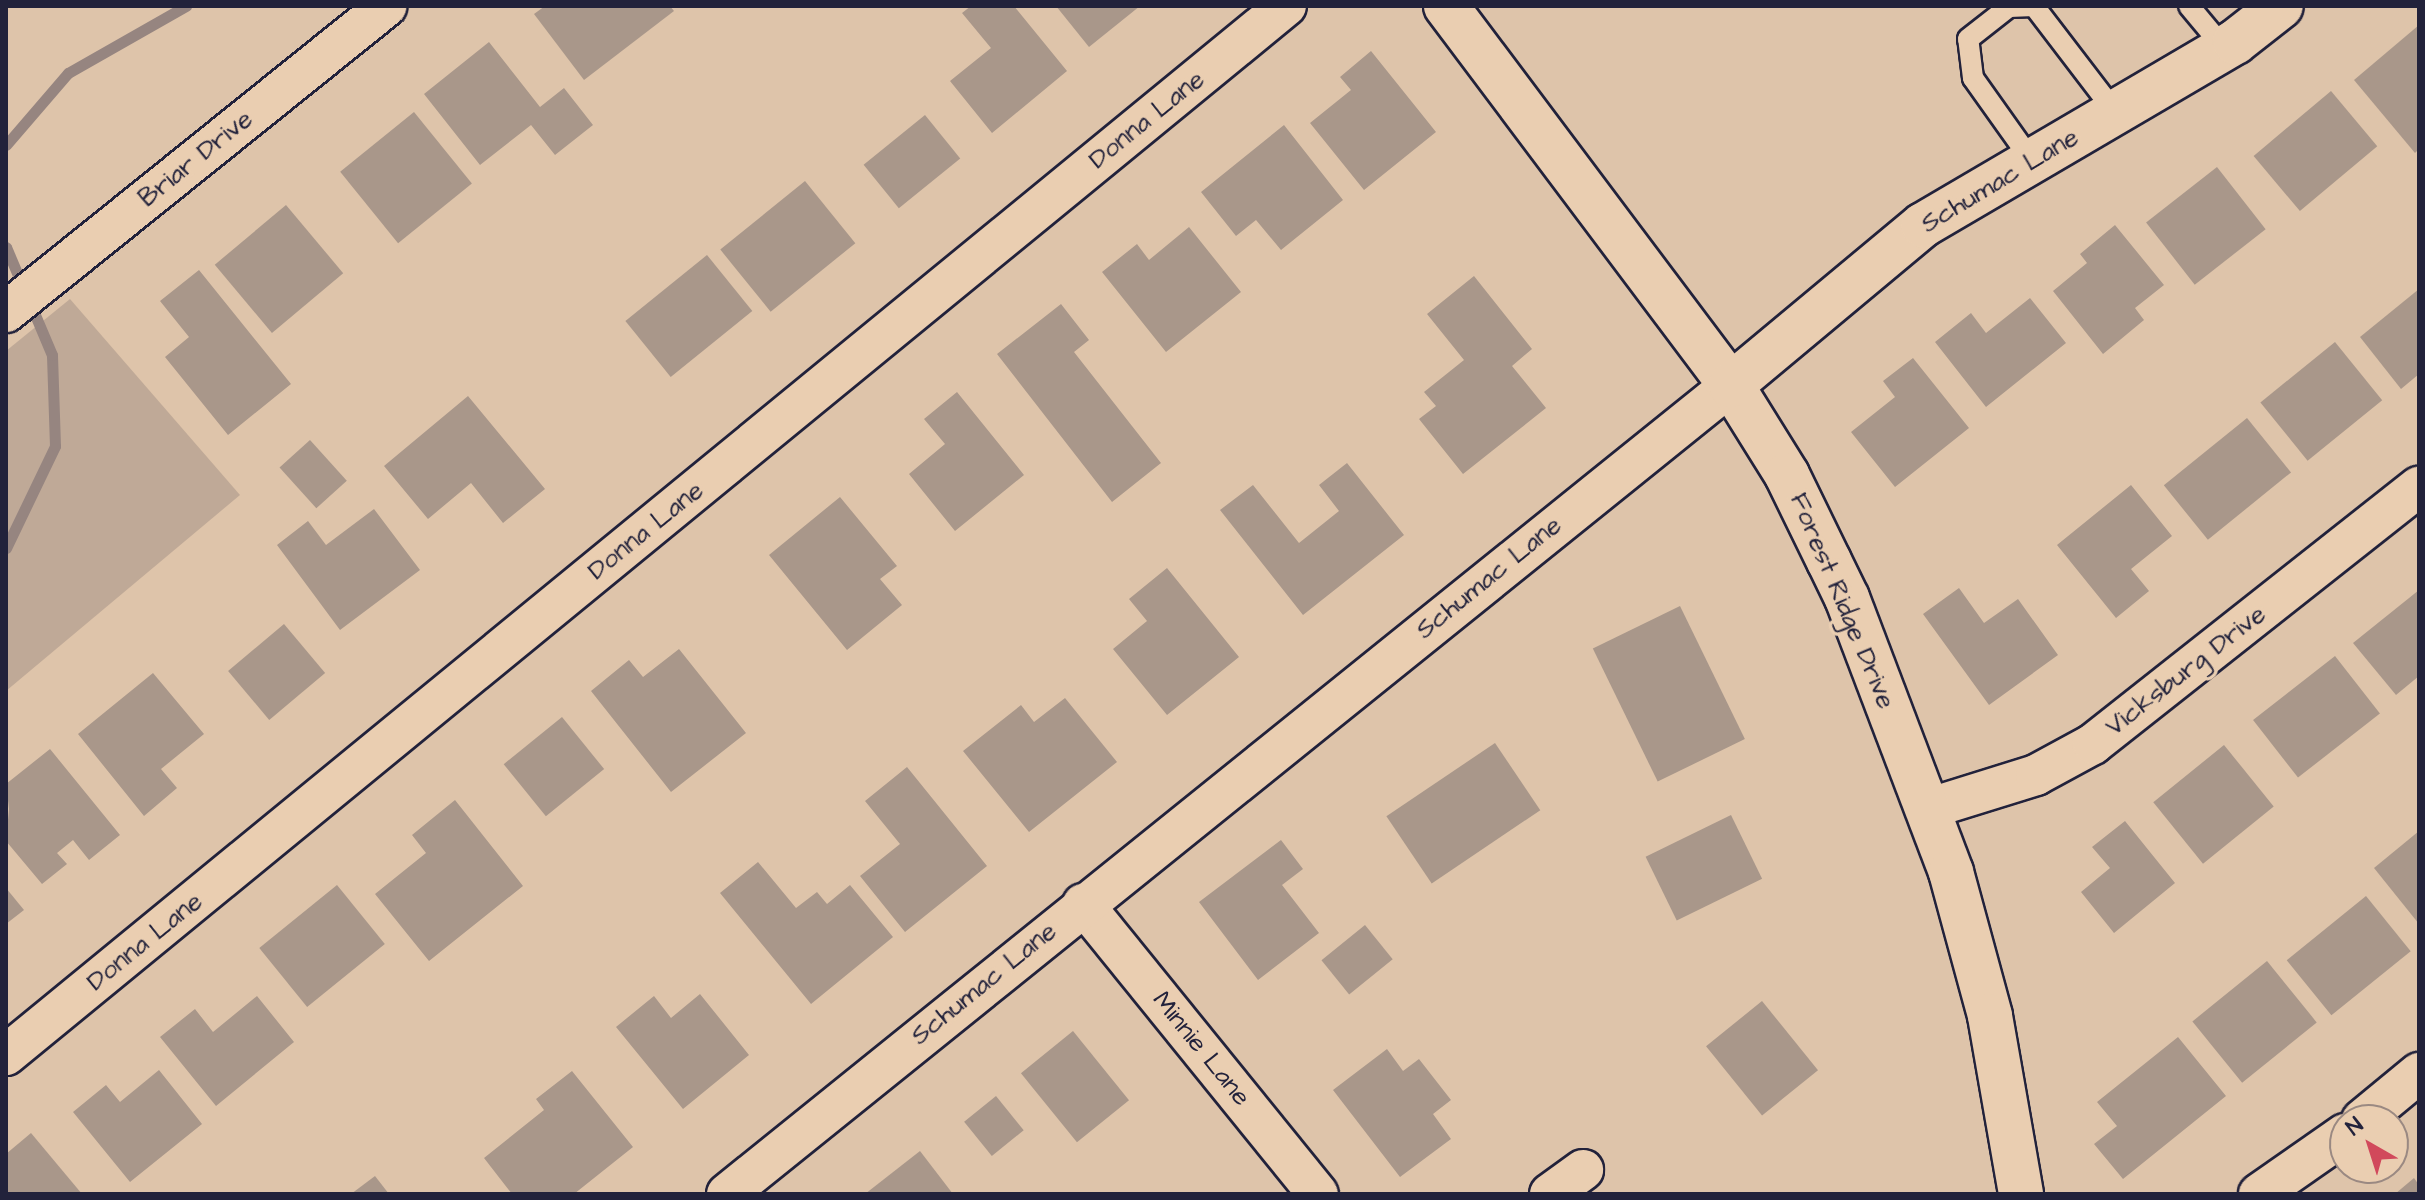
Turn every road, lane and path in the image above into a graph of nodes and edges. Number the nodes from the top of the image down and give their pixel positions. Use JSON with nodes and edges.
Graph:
{"nodes":[{"id":1,"x":386,"y":6,"type":"edge"},
{"id":2,"x":1286,"y":6,"type":"edge"},
{"id":3,"x":1446,"y":6,"type":"edge"},
{"id":4,"x":2189,"y":6,"type":"edge"},
{"id":5,"x":2281,"y":6,"type":"edge"},
{"id":6,"x":2224,"y":48,"type":"junction"},
{"id":7,"x":2115,"y":112,"type":"junction"},
{"id":8,"x":2032,"y":161,"type":"junction"},
{"id":9,"x":6,"y":312,"type":"edge"},
{"id":10,"x":1731,"y":385,"type":"junction"},
{"id":11,"x":2419,"y":487,"type":"edge"},
{"id":12,"x":1927,"y":809,"type":"junction"},
{"id":13,"x":1083,"y":904,"type":"junction"},
{"id":14,"x":6,"y":1055,"type":"edge"},
{"id":15,"x":2419,"y":1073,"type":"edge"},
{"id":16,"x":2381,"y":1104,"type":"edge"},
{"id":17,"x":2329,"y":1145,"type":"edge"},
{"id":18,"x":1583,"y":1170,"type":"dead end"},
{"id":19,"x":727,"y":1194,"type":"edge"},
{"id":20,"x":1318,"y":1194,"type":"edge"},
{"id":21,"x":1550,"y":1194,"type":"edge"},
{"id":22,"x":2021,"y":1194,"type":"edge"},
{"id":23,"x":2259,"y":1194,"type":"edge"}],
"edges":[{"from":1,"to":9,"type":"street","name":"Briar Drive"},
{"from":2,"to":14,"type":"street","name":"Donna Lane"},
{"from":3,"to":10,"type":"main road","name":"Forest Ridge Drive"},
{"from":4,"to":6,"type":"lane"},
{"from":5,"to":6,"type":"main road","name":"Schumac Lane"},
{"from":6,"to":7,"type":"main road","name":"Schumac Lane"},
{"from":7,"to":8,"type":"main road","name":"Schumac Lane"},
{"from":7,"to":8,"type":"lane"},
{"from":8,"to":10,"type":"main road","name":"Schumac Lane"},
{"from":10,"to":12,"type":"main road","name":"Forest Ridge Drive"},
{"from":10,"to":13,"type":"street","name":"Schumac Lane"},
{"from":11,"to":12,"type":"street","name":"Vicksburg Drive"},
{"from":12,"to":22,"type":"main road","name":"Forest Ridge Drive"},
{"from":13,"to":19,"type":"street","name":"Schumac Lane"},
{"from":13,"to":20,"type":"street","name":"Minnie Lane"},
{"from":15,"to":16,"type":"street"},
{"from":17,"to":23,"type":"street"},
{"from":18,"to":21,"type":"street"}]}
